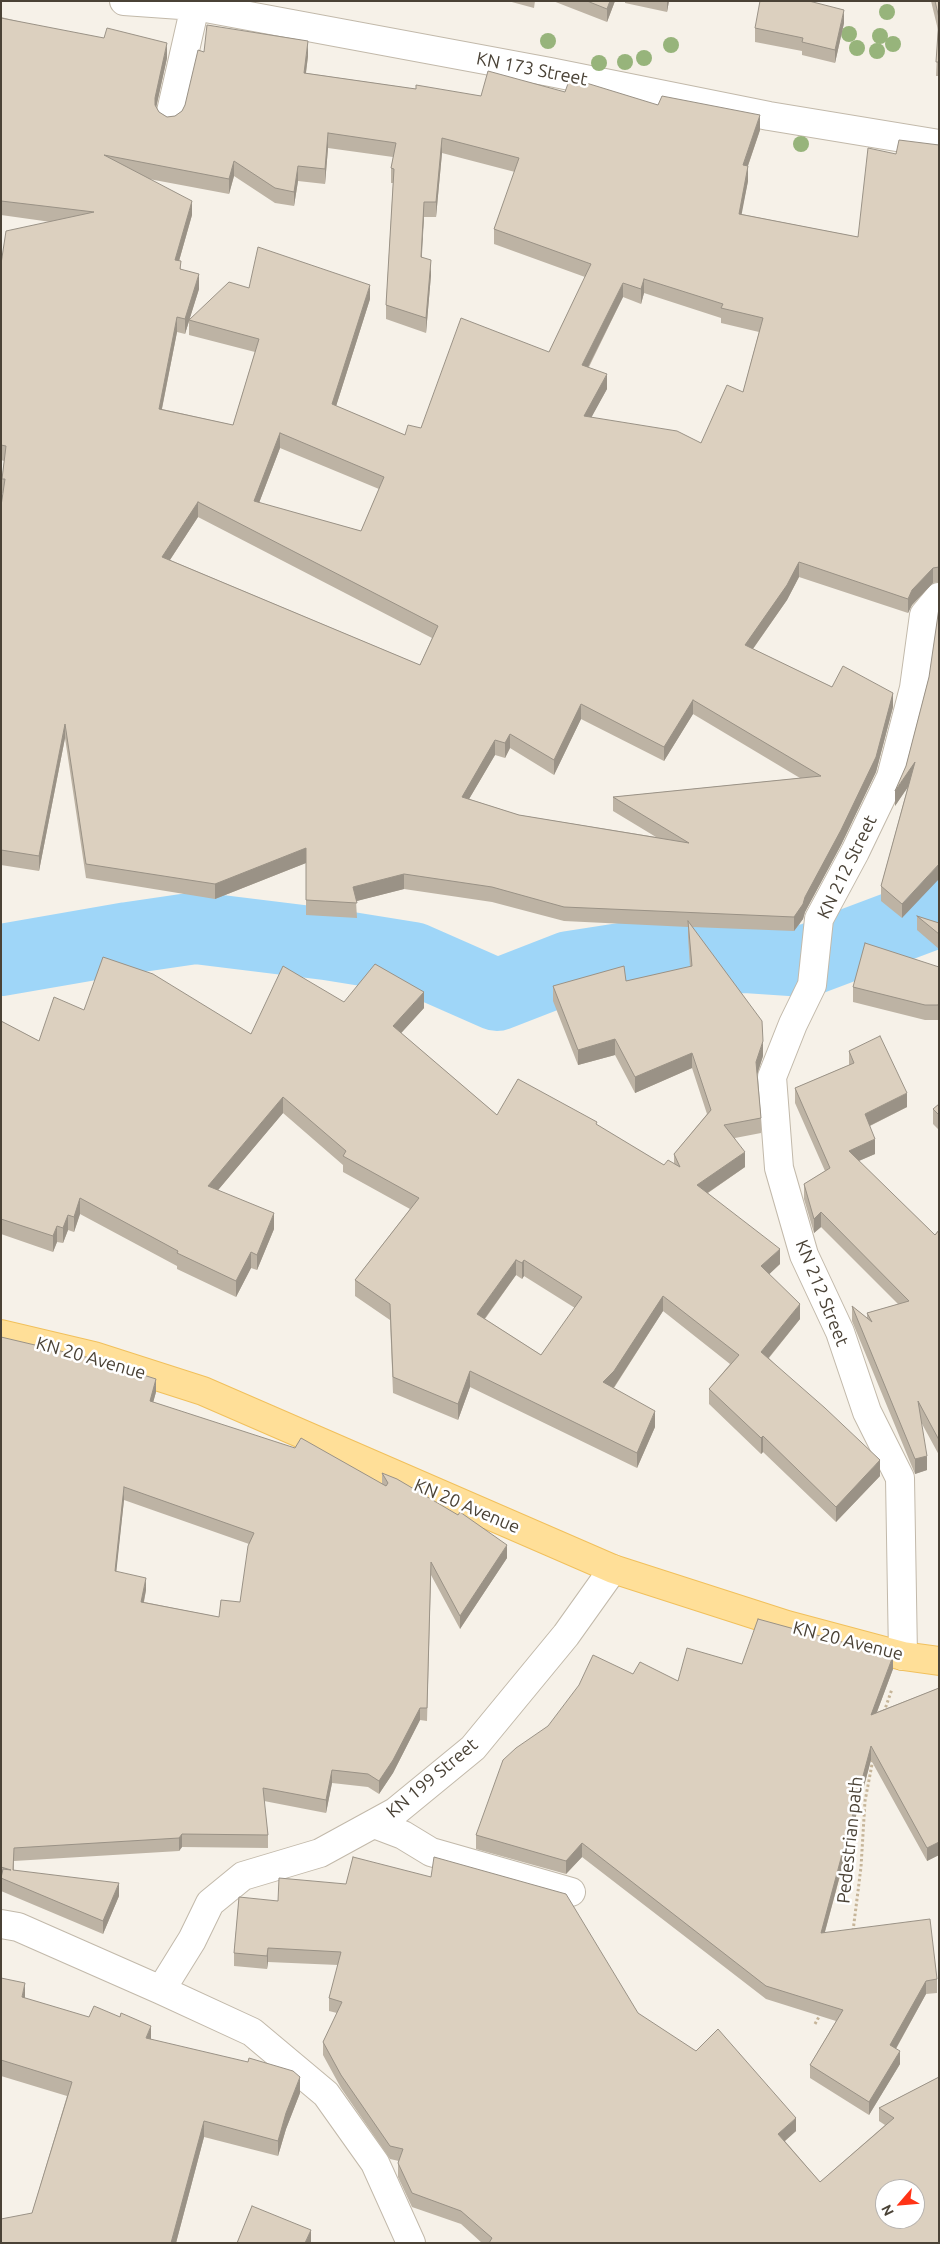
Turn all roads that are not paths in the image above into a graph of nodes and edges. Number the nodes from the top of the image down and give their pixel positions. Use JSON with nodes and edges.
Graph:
{"nodes":[{"id":1,"x":124,"y":1,"type":"edge"},
{"id":2,"x":195,"y":6,"type":"junction"},
{"id":3,"x":170,"y":116,"type":"edge"},
{"id":4,"x":939,"y":144,"type":"edge"},
{"id":5,"x":939,"y":597,"type":"edge"},
{"id":6,"x":1,"y":1334,"type":"edge"},
{"id":7,"x":613,"y":1569,"type":"junction"},
{"id":8,"x":903,"y":1656,"type":"junction"},
{"id":9,"x":939,"y":1661,"type":"edge"},
{"id":10,"x":374,"y":1824,"type":"junction"},
{"id":11,"x":571,"y":1892,"type":"dead end"},
{"id":12,"x":1,"y":1924,"type":"edge"},
{"id":13,"x":162,"y":1990,"type":"junction"},
{"id":14,"x":411,"y":2243,"type":"edge"}],
"edges":[{"from":1,"to":2,"type":"street","name":"KN 173 Street"},
{"from":2,"to":3,"type":"street"},
{"from":2,"to":4,"type":"street","name":"KN 173 Street"},
{"from":5,"to":8,"type":"street","name":"KN 212 Street"},
{"from":6,"to":7,"type":"main road","name":"KN 20 Avenue"},
{"from":7,"to":8,"type":"main road","name":"KN 20 Avenue"},
{"from":7,"to":10,"type":"street","name":"KN 199 Street"},
{"from":8,"to":9,"type":"main road","name":"KN 20 Avenue"},
{"from":10,"to":11,"type":"street"},
{"from":10,"to":13,"type":"street","name":"KN 199 Street"},
{"from":12,"to":13,"type":"street"},
{"from":13,"to":14,"type":"street"}]}
